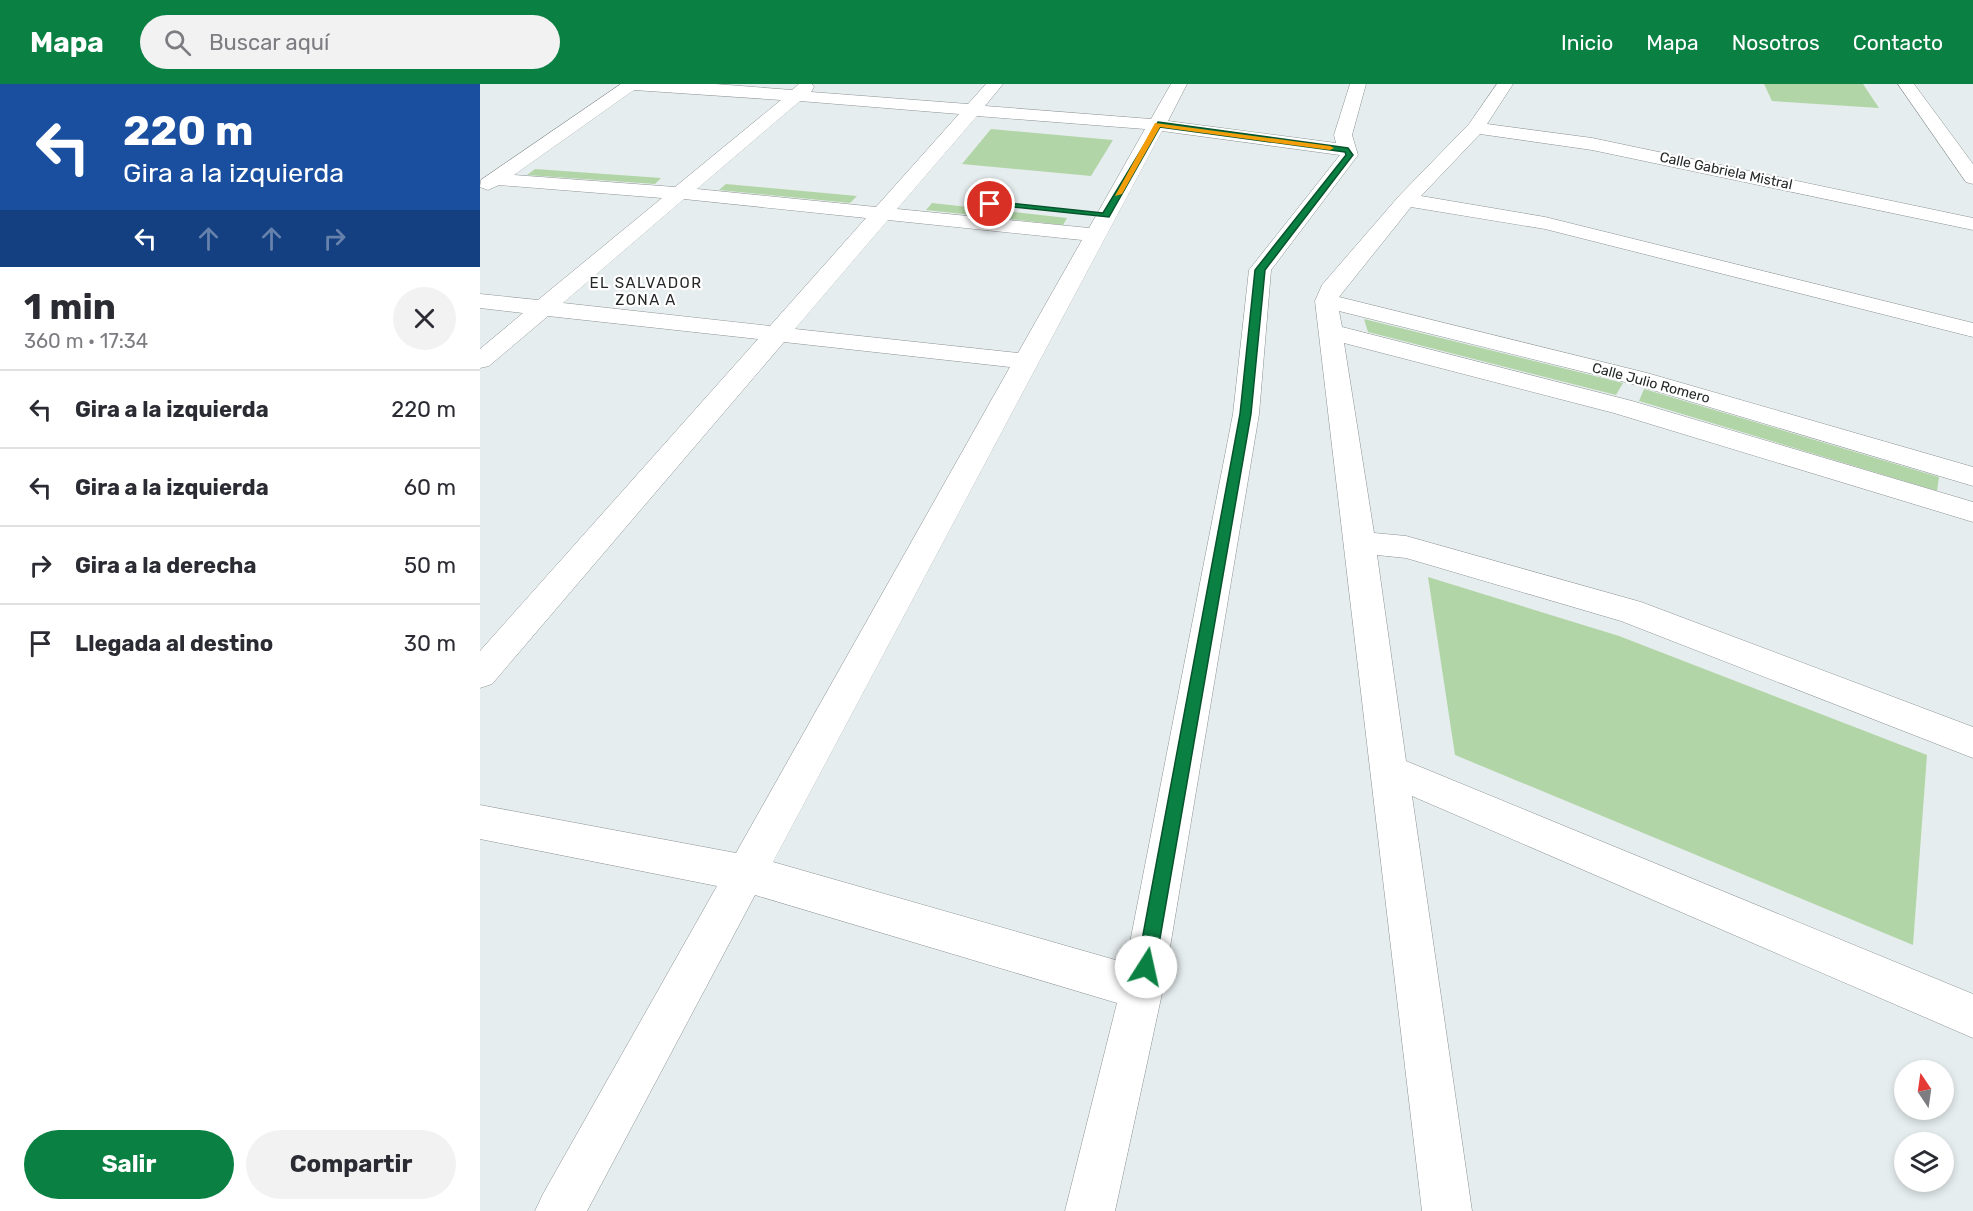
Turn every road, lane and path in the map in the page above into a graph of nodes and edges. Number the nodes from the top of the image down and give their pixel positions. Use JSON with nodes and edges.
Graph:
{"nodes":[{"id":1,"x":995,"y":84,"type":"edge"},
{"id":2,"x":1179,"y":84,"type":"edge"},
{"id":3,"x":1358,"y":84,"type":"edge"},
{"id":4,"x":1505,"y":84,"type":"edge"},
{"id":5,"x":1906,"y":84,"type":"edge"},
{"id":6,"x":630,"y":85,"type":"edge"},
{"id":7,"x":803,"y":90,"type":"edge"},
{"id":8,"x":972,"y":110,"type":"junction"},
{"id":9,"x":1158,"y":125,"type":"junction"},
{"id":10,"x":1476,"y":128,"type":"junction"},
{"id":11,"x":1348,"y":150,"type":"junction"},
{"id":12,"x":516,"y":162,"type":"junction"},
{"id":13,"x":700,"y":175,"type":"junction"},
{"id":14,"x":724,"y":177,"type":"dead end"},
{"id":15,"x":1973,"y":178,"type":"edge"},
{"id":16,"x":674,"y":180,"type":"junction"},
{"id":17,"x":488,"y":184,"type":"edge"},
{"id":18,"x":894,"y":199,"type":"junction"},
{"id":19,"x":1406,"y":200,"type":"junction"},
{"id":20,"x":1095,"y":221,"type":"junction"},
{"id":21,"x":1973,"y":224,"type":"edge"},
{"id":22,"x":480,"y":301,"type":"edge"},
{"id":23,"x":544,"y":308,"type":"junction"},
{"id":24,"x":1328,"y":317,"type":"junction"},
{"id":25,"x":1973,"y":330,"type":"edge"},
{"id":26,"x":778,"y":335,"type":"junction"},
{"id":27,"x":480,"y":361,"type":"edge"},
{"id":28,"x":1029,"y":362,"type":"junction"},
{"id":29,"x":1973,"y":477,"type":"edge"},
{"id":30,"x":1973,"y":513,"type":"edge"},
{"id":31,"x":1360,"y":543,"type":"junction"},
{"id":32,"x":480,"y":674,"type":"edge"},
{"id":33,"x":1973,"y":743,"type":"edge"},
{"id":34,"x":1389,"y":770,"type":"junction"},
{"id":35,"x":480,"y":822,"type":"edge"},
{"id":36,"x":746,"y":873,"type":"junction"},
{"id":37,"x":1142,"y":989,"type":"junction"},
{"id":38,"x":1973,"y":1016,"type":"edge"},
{"id":39,"x":560,"y":1211,"type":"edge"},
{"id":40,"x":1090,"y":1211,"type":"edge"},
{"id":41,"x":1447,"y":1211,"type":"edge"}],
"edges":[{"from":1,"to":8,"type":"street"},
{"from":2,"to":9,"type":"street"},
{"from":3,"to":11,"type":"street"},
{"from":4,"to":10,"type":"street"},
{"from":5,"to":15,"type":"street"},
{"from":6,"to":7,"type":"street"},
{"from":6,"to":12,"type":"street"},
{"from":7,"to":8,"type":"street"},
{"from":7,"to":13,"type":"street"},
{"from":8,"to":9,"type":"street"},
{"from":8,"to":18,"type":"street"},
{"from":9,"to":11,"type":"street"},
{"from":9,"to":20,"type":"street"},
{"from":10,"to":19,"type":"street"},
{"from":10,"to":21,"type":"street","name":"Calle Gabriela Mistral"},
{"from":11,"to":37,"type":"street"},
{"from":12,"to":16,"type":"street"},
{"from":12,"to":17,"type":"street"},
{"from":13,"to":14,"type":"street"},
{"from":13,"to":16,"type":"street"},
{"from":16,"to":17,"type":"street"},
{"from":16,"to":18,"type":"street"},
{"from":16,"to":23,"type":"street"},
{"from":18,"to":20,"type":"street"},
{"from":18,"to":26,"type":"street"},
{"from":19,"to":24,"type":"street"},
{"from":19,"to":25,"type":"street"},
{"from":20,"to":28,"type":"street"},
{"from":22,"to":23,"type":"street"},
{"from":23,"to":26,"type":"street"},
{"from":23,"to":27,"type":"street"},
{"from":24,"to":29,"type":"street","name":"Calle Julio Romero"},
{"from":24,"to":30,"type":"street","name":"Calle Julio Romero"},
{"from":24,"to":31,"type":"street"},
{"from":26,"to":28,"type":"street"},
{"from":26,"to":32,"type":"street"},
{"from":28,"to":36,"type":"street"},
{"from":31,"to":33,"type":"street"},
{"from":31,"to":34,"type":"street"},
{"from":34,"to":38,"type":"street"},
{"from":34,"to":41,"type":"street"},
{"from":35,"to":36,"type":"street"},
{"from":36,"to":37,"type":"street"},
{"from":36,"to":39,"type":"street"},
{"from":37,"to":40,"type":"street"}]}
